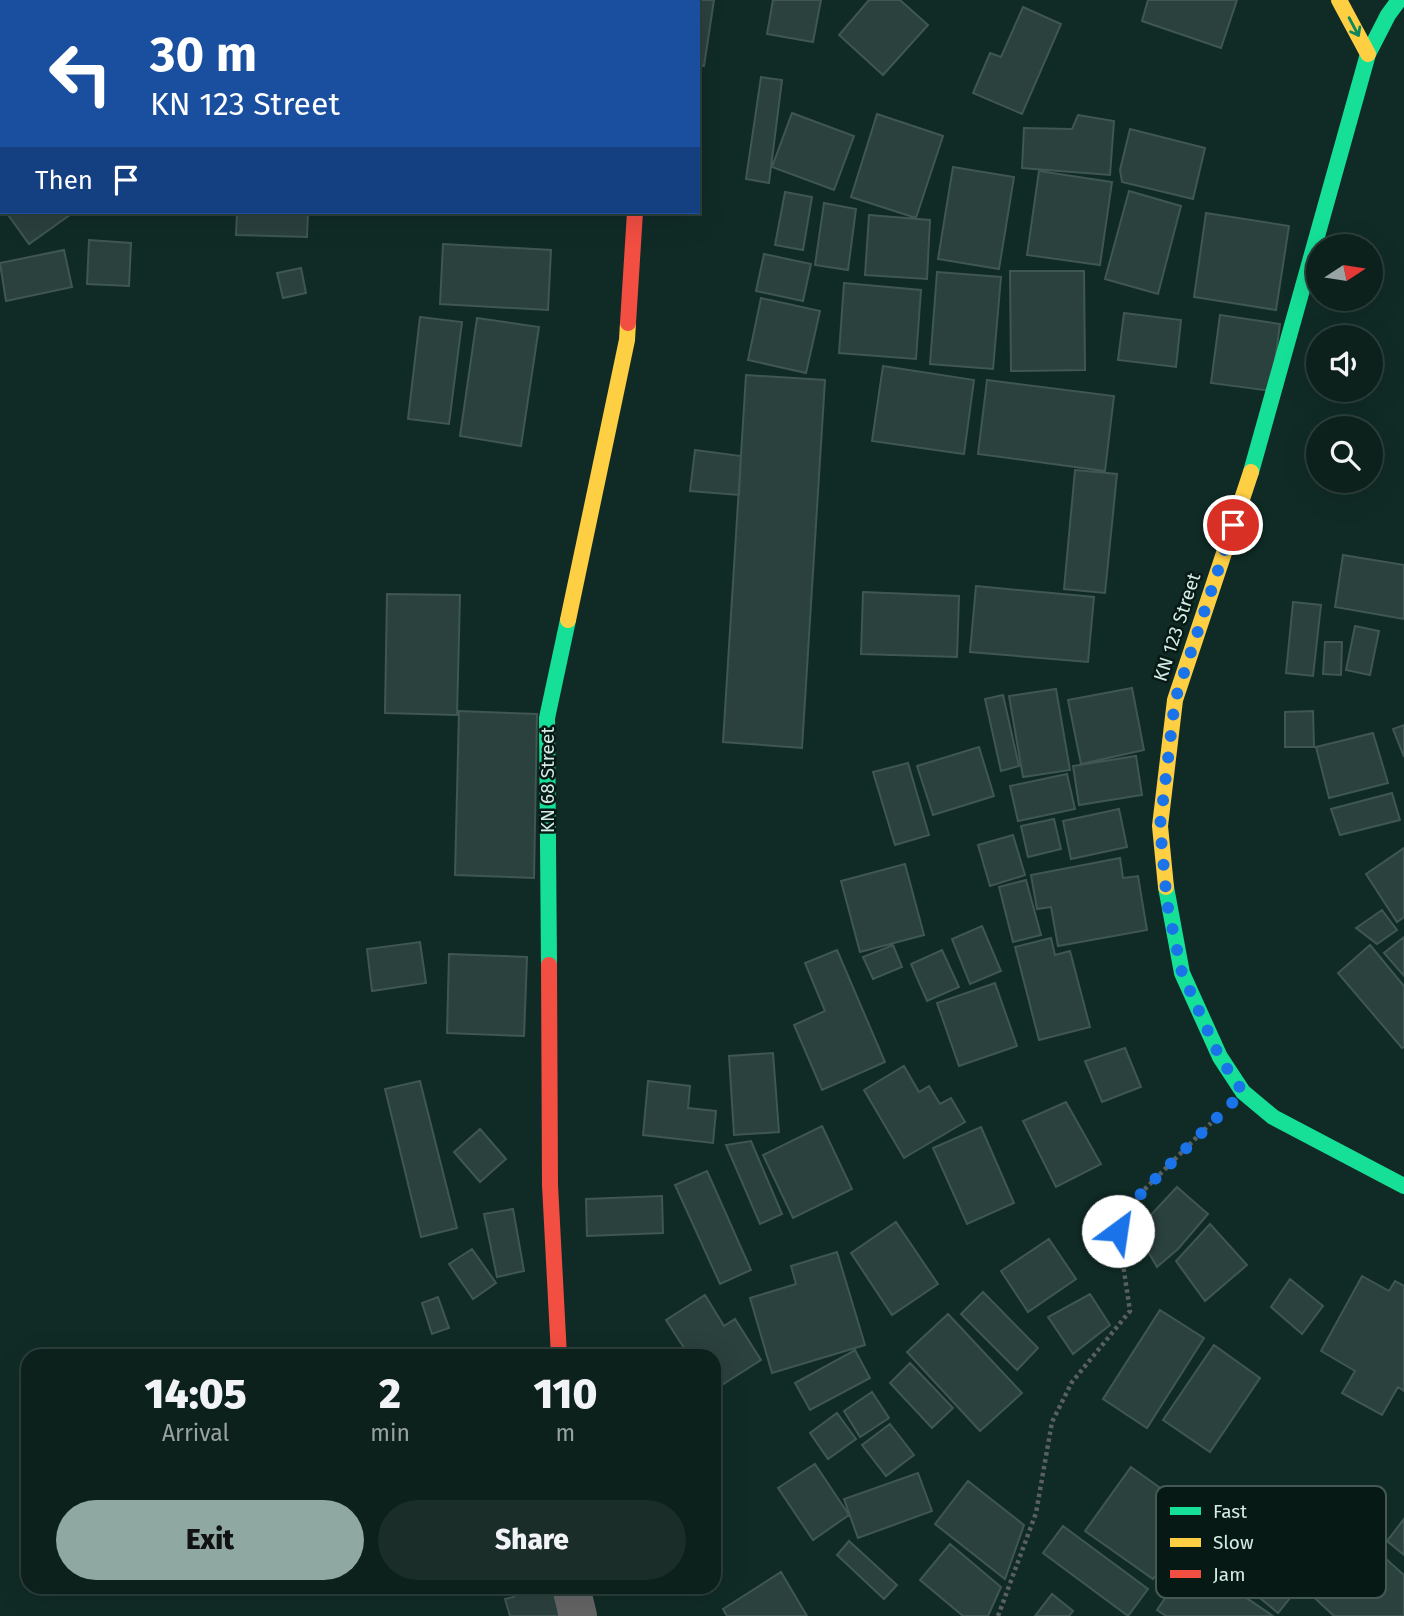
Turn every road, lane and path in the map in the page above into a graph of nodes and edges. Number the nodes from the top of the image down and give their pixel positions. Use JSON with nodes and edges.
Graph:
{"nodes":[{"id":1,"x":1339,"y":0,"type":"edge"},
{"id":2,"x":1399,"y":0,"type":"edge"},
{"id":3,"x":1368,"y":54,"type":"junction"},
{"id":4,"x":635,"y":214,"type":"edge"},
{"id":5,"x":1243,"y":1092,"type":"junction"},
{"id":6,"x":1404,"y":1186,"type":"edge"},
{"id":7,"x":559,"y":1349,"type":"edge"},
{"id":8,"x":573,"y":1594,"type":"edge"},
{"id":9,"x":578,"y":1616,"type":"edge"},
{"id":10,"x":998,"y":1616,"type":"edge"}],
"edges":[{"from":1,"to":3,"type":"main road","one_way":true},
{"from":2,"to":3,"type":"main road","name":"KN 123 Street"},
{"from":3,"to":5,"type":"main road","name":"KN 123 Street"},
{"from":4,"to":7,"type":"main road","name":"KN 68 Street"},
{"from":5,"to":6,"type":"main road","name":"KN 123 Street"},
{"from":5,"to":10,"type":"path"},
{"from":8,"to":9,"type":"street"}]}
